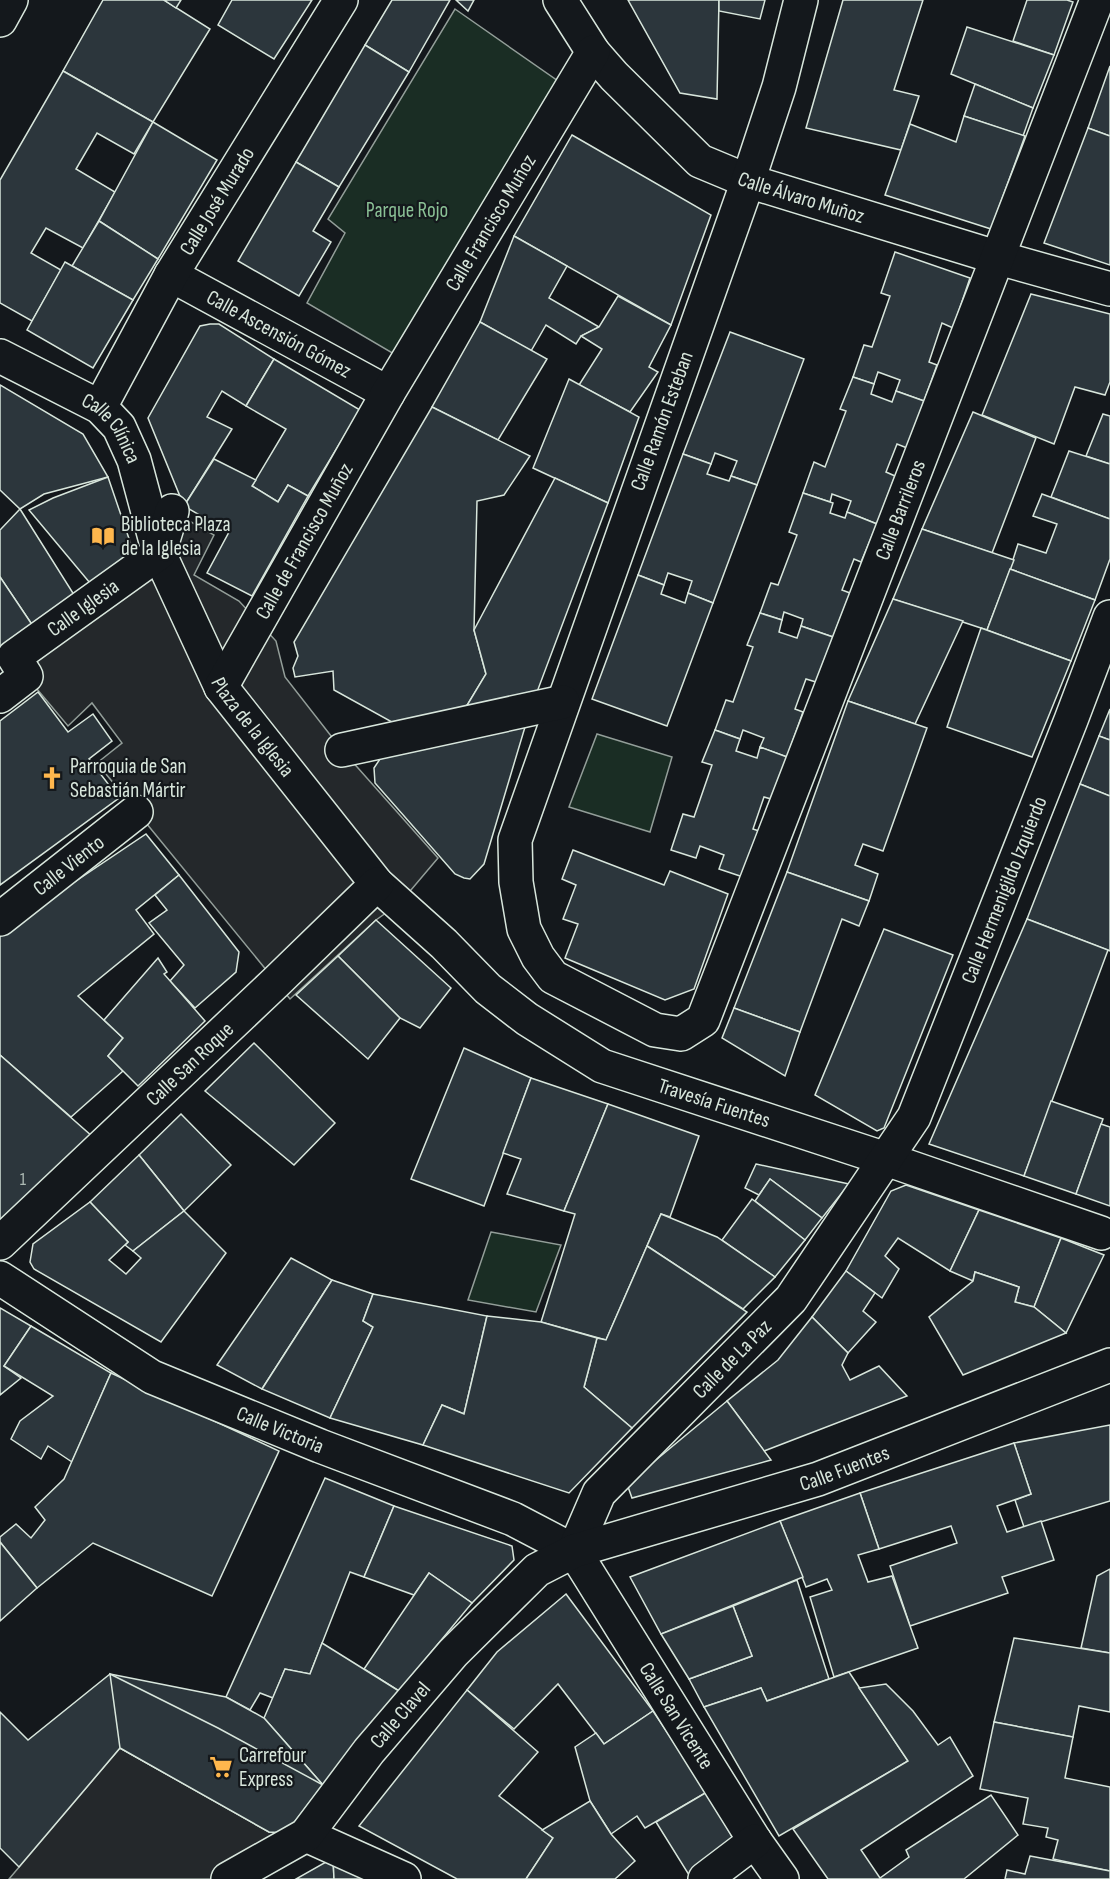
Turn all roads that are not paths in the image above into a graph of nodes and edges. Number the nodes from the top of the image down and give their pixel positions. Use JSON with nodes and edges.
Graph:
{"nodes":[{"id":1,"x":11,"y":0,"type":"edge"},
{"id":2,"x":340,"y":0,"type":"edge"},
{"id":3,"x":560,"y":0,"type":"edge"},
{"id":4,"x":801,"y":0,"type":"edge"},
{"id":5,"x":1097,"y":0,"type":"edge"},
{"id":6,"x":0,"y":20,"type":"edge"},
{"id":7,"x":593,"y":52,"type":"junction"},
{"id":8,"x":748,"y":181,"type":"junction"},
{"id":9,"x":999,"y":258,"type":"junction"},
{"id":10,"x":171,"y":275,"type":"junction"},
{"id":11,"x":1110,"y":289,"type":"edge"},
{"id":12,"x":0,"y":356,"type":"edge"},
{"id":13,"x":388,"y":393,"type":"junction"},
{"id":14,"x":100,"y":407,"type":"junction"},
{"id":15,"x":172,"y":511,"type":"dead end"},
{"id":16,"x":159,"y":553,"type":"junction"},
{"id":17,"x":1110,"y":617,"type":"edge"},
{"id":18,"x":220,"y":687,"type":"junction"},
{"id":19,"x":0,"y":696,"type":"edge"},
{"id":20,"x":563,"y":702,"type":"junction"},
{"id":21,"x":342,"y":750,"type":"dead end"},
{"id":22,"x":136,"y":812,"type":"dead end"},
{"id":23,"x":515,"y":840,"type":"joint"},
{"id":24,"x":377,"y":884,"type":"junction"},
{"id":25,"x":0,"y":919,"type":"edge"},
{"id":26,"x":886,"y":1159,"type":"junction"},
{"id":27,"x":1101,"y":1233,"type":"dead end"},
{"id":28,"x":0,"y":1243,"type":"edge"},
{"id":29,"x":0,"y":1278,"type":"edge"},
{"id":30,"x":1110,"y":1365,"type":"edge"},
{"id":31,"x":574,"y":1551,"type":"junction"},
{"id":32,"x":306,"y":1835,"type":"junction"},
{"id":33,"x":755,"y":1841,"type":"junction"},
{"id":34,"x":228,"y":1879,"type":"edge"},
{"id":35,"x":404,"y":1879,"type":"edge"},
{"id":36,"x":705,"y":1879,"type":"edge"},
{"id":37,"x":782,"y":1879,"type":"edge"}],
"edges":[{"from":1,"to":6,"type":"street"},
{"from":2,"to":10,"type":"street","name":"Calle José Murado"},
{"from":3,"to":7,"type":"street","name":"Calle Álvaro Muñoz"},
{"from":4,"to":8,"type":"street","name":"Calle Ramón Esteban"},
{"from":5,"to":9,"type":"street","name":"Calle Barrileros"},
{"from":7,"to":8,"type":"street","name":"Calle Álvaro Muñoz"},
{"from":7,"to":13,"type":"street","name":"Calle Francisco Muñoz"},
{"from":8,"to":9,"type":"street","name":"Calle Álvaro Muñoz"},
{"from":8,"to":20,"type":"street","name":"Calle Ramón Esteban"},
{"from":9,"to":11,"type":"street","name":"Calle Álvaro Muñoz"},
{"from":9,"to":23,"type":"street","name":"Calle Barrileros"},
{"from":10,"to":13,"type":"street","name":"Calle Ascensión Gómez"},
{"from":10,"to":14,"type":"street","name":"Calle José Murado"},
{"from":12,"to":14,"type":"street","name":"Calle Clínica"},
{"from":13,"to":18,"type":"street","name":"Calle de Francisco Muñoz"},
{"from":14,"to":16,"type":"street","name":"Calle Clínica"},
{"from":15,"to":16,"type":"street"},
{"from":16,"to":18,"type":"street","name":"Plaza de la Iglesia"},
{"from":16,"to":19,"type":"street","name":"Calle Iglesia"},
{"from":17,"to":26,"type":"street","name":"Calle Hermenigildo Izquierdo"},
{"from":18,"to":24,"type":"street","name":"Plaza de la Iglesia"},
{"from":20,"to":21,"type":"street"},
{"from":20,"to":23,"type":"street","name":"Calle Ramón Esteban"},
{"from":22,"to":25,"type":"street","name":"Calle Viento"},
{"from":24,"to":26,"type":"street","name":"Travesía Fuentes"},
{"from":24,"to":28,"type":"street","name":"Calle San Roque"},
{"from":26,"to":27,"type":"street","name":"Travesía Fuentes"},
{"from":26,"to":31,"type":"street","name":"Calle de La Paz"},
{"from":29,"to":31,"type":"street","name":"Calle Victoria"},
{"from":30,"to":31,"type":"street","name":"Calle Fuentes"},
{"from":31,"to":32,"type":"street","name":"Calle Clavel"},
{"from":31,"to":33,"type":"street","name":"Calle San Vicente"},
{"from":32,"to":34,"type":"street","name":"Calle Clavel"},
{"from":32,"to":35,"type":"street"},
{"from":33,"to":36,"type":"street"},
{"from":33,"to":37,"type":"street","name":"Calle San Vicente"}]}
